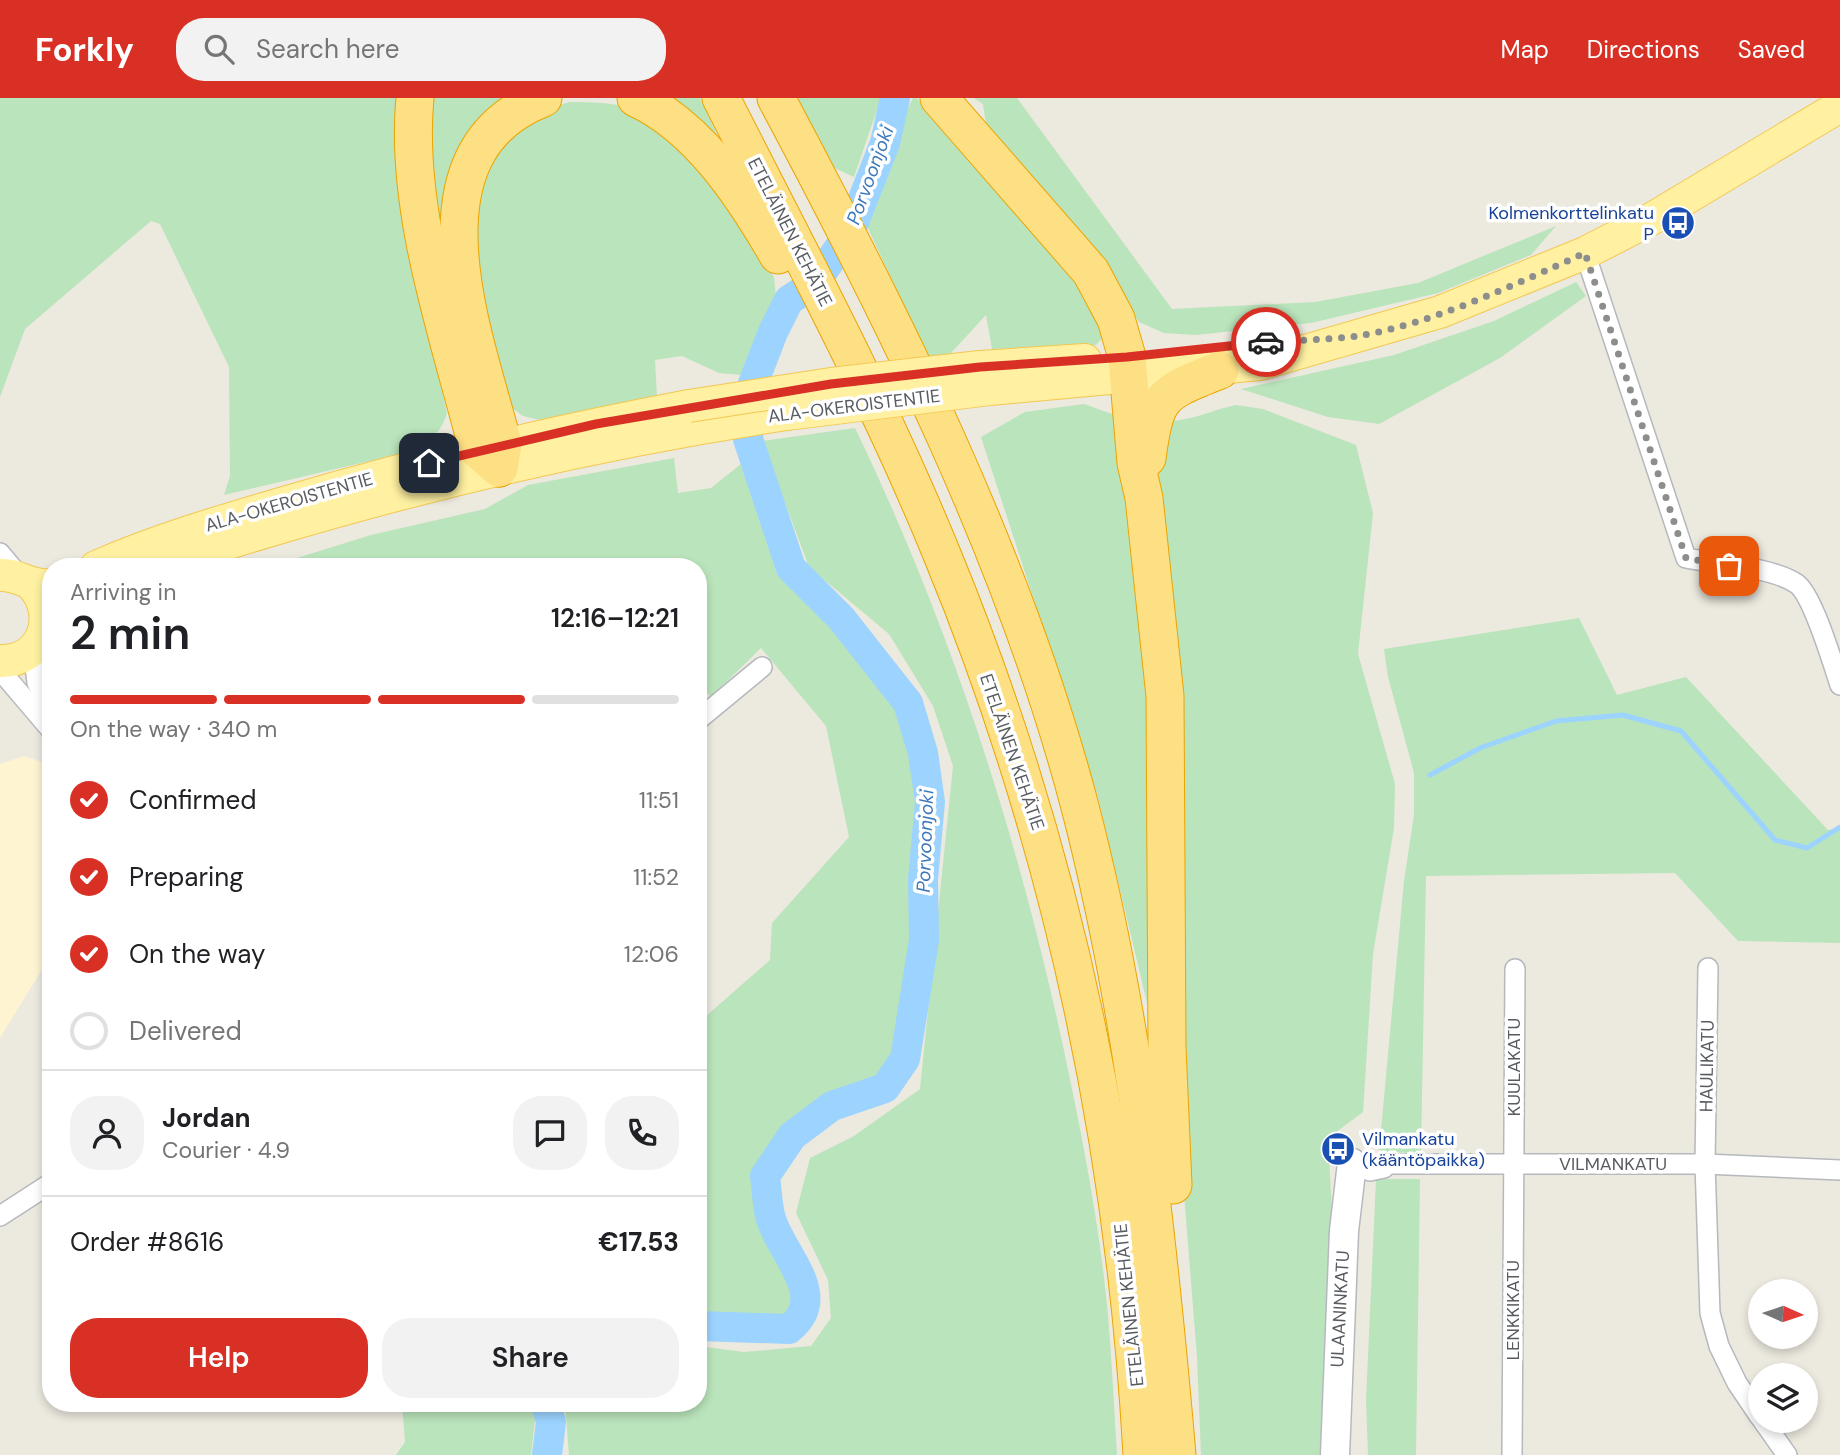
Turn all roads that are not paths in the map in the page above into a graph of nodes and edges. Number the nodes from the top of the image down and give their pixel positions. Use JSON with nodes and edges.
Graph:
{"nodes":[{"id":1,"x":415,"y":98,"type":"edge"},
{"id":2,"x":542,"y":98,"type":"edge"},
{"id":3,"x":636,"y":98,"type":"edge"},
{"id":4,"x":721,"y":98,"type":"edge"},
{"id":5,"x":776,"y":98,"type":"edge"},
{"id":6,"x":939,"y":98,"type":"edge"},
{"id":7,"x":1840,"y":106,"type":"edge"},
{"id":8,"x":782,"y":241,"type":"junction"},
{"id":9,"x":1585,"y":253,"type":"junction"},
{"id":10,"x":1358,"y":336,"type":"junction"},
{"id":11,"x":1129,"y":367,"type":"junction"},
{"id":12,"x":1220,"y":370,"type":"junction"},
{"id":13,"x":493,"y":454,"type":"junction"},
{"id":14,"x":1144,"y":498,"type":"junction"},
{"id":15,"x":0,"y":554,"type":"edge"},
{"id":16,"x":117,"y":558,"type":"edge"},
{"id":17,"x":182,"y":558,"type":"edge"},
{"id":18,"x":26,"y":581,"type":"edge"},
{"id":19,"x":42,"y":601,"type":"edge"},
{"id":20,"x":42,"y":638,"type":"edge"},
{"id":21,"x":0,"y":661,"type":"edge"},
{"id":22,"x":762,"y":667,"type":"dead end"},
{"id":23,"x":0,"y":670,"type":"edge"},
{"id":24,"x":1840,"y":685,"type":"edge"},
{"id":25,"x":42,"y":692,"type":"edge"},
{"id":26,"x":707,"y":713,"type":"edge"},
{"id":27,"x":42,"y":719,"type":"edge"},
{"id":28,"x":1708,"y":968,"type":"dead end"},
{"id":29,"x":1515,"y":969,"type":"dead end"},
{"id":30,"x":1352,"y":1163,"type":"joint"},
{"id":31,"x":1514,"y":1164,"type":"junction"},
{"id":32,"x":1705,"y":1164,"type":"junction"},
{"id":33,"x":1840,"y":1170,"type":"edge"},
{"id":34,"x":42,"y":1189,"type":"edge"},
{"id":35,"x":0,"y":1216,"type":"edge"},
{"id":36,"x":1748,"y":1399,"type":"edge"},
{"id":37,"x":1771,"y":1433,"type":"edge"},
{"id":38,"x":1142,"y":1455,"type":"edge"},
{"id":39,"x":1180,"y":1455,"type":"edge"},
{"id":40,"x":1335,"y":1455,"type":"edge"},
{"id":41,"x":1512,"y":1455,"type":"edge"},
{"id":42,"x":1787,"y":1455,"type":"edge"}],
"edges":[{"from":1,"to":13,"type":"highway"},
{"from":2,"to":13,"type":"highway"},
{"from":3,"to":8,"type":"highway"},
{"from":4,"to":8,"type":"highway","name":"ETELÄINEN KEHÄTIE"},
{"from":5,"to":39,"type":"highway","name":"ETELÄINEN KEHÄTIE"},
{"from":6,"to":11,"type":"highway"},
{"from":7,"to":9,"type":"main road","name":"ALA-OKEROISTENTIE"},
{"from":8,"to":38,"type":"highway","name":"ETELÄINEN KEHÄTIE"},
{"from":9,"to":10,"type":"main road","name":"ALA-OKEROISTENTIE"},
{"from":9,"to":24,"type":"street"},
{"from":10,"to":11,"type":"main road","name":"ALA-OKEROISTENTIE"},
{"from":10,"to":12,"type":"main road","name":"ALA-OKEROISTENTIE"},
{"from":11,"to":12,"type":"main road","name":"ALA-OKEROISTENTIE"},
{"from":11,"to":13,"type":"main road","name":"ALA-OKEROISTENTIE","bridge":true},
{"from":11,"to":14,"type":"highway"},
{"from":12,"to":14,"type":"highway"},
{"from":13,"to":16,"type":"main road","name":"ALA-OKEROISTENTIE"},
{"from":13,"to":17,"type":"main road","name":"ALA-OKEROISTENTIE"},
{"from":14,"to":39,"type":"highway"},
{"from":15,"to":18,"type":"street"},
{"from":18,"to":19,"type":"main road"},
{"from":20,"to":21,"type":"main road"},
{"from":20,"to":25,"type":"street"},
{"from":22,"to":26,"type":"street"},
{"from":23,"to":27,"type":"street"},
{"from":28,"to":32,"type":"street","name":"HAULIKATU"},
{"from":29,"to":31,"type":"street","name":"KUULAKATU"},
{"from":30,"to":31,"type":"street","name":"VILMANKATU"},
{"from":30,"to":40,"type":"street","name":"ULAANINKATU"},
{"from":31,"to":32,"type":"street","name":"VILMANKATU"},
{"from":31,"to":41,"type":"street","name":"LENKKIKATU"},
{"from":32,"to":33,"type":"street","name":"VILMANKATU"},
{"from":32,"to":36,"type":"street"},
{"from":34,"to":35,"type":"street"},
{"from":37,"to":42,"type":"street"}]}
